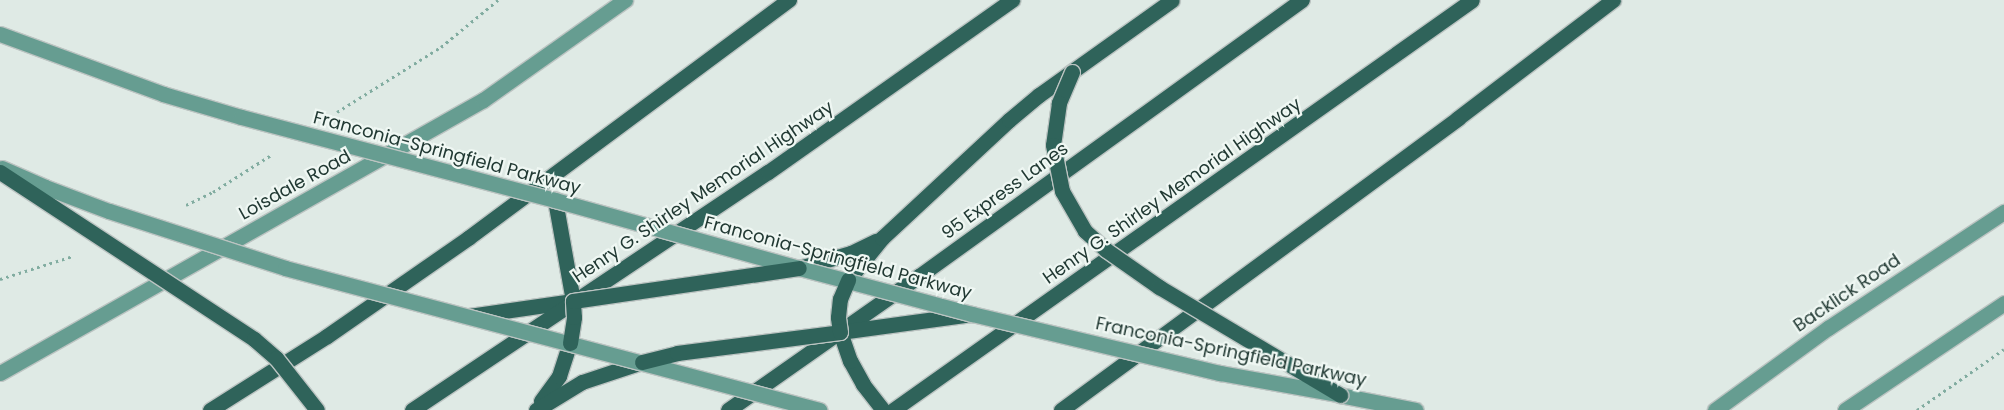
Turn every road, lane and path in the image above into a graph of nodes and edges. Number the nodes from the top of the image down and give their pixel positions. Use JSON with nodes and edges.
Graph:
{"nodes":[{"id":1,"x":498,"y":0,"type":"edge"},
{"id":2,"x":789,"y":0,"type":"edge"},
{"id":3,"x":1012,"y":0,"type":"edge"},
{"id":4,"x":1172,"y":0,"type":"edge"},
{"id":5,"x":1302,"y":0,"type":"edge"},
{"id":6,"x":1472,"y":0,"type":"edge"},
{"id":7,"x":1613,"y":0,"type":"edge"},
{"id":8,"x":622,"y":2,"type":"edge"},
{"id":9,"x":0,"y":34,"type":"edge"},
{"id":10,"x":1072,"y":72,"type":"junction"},
{"id":11,"x":329,"y":118,"type":"dead end"},
{"id":12,"x":279,"y":150,"type":"dead end"},
{"id":13,"x":0,"y":167,"type":"edge"},
{"id":14,"x":0,"y":172,"type":"edge"},
{"id":15,"x":554,"y":200,"type":"junction"},
{"id":16,"x":178,"y":209,"type":"dead end"},
{"id":17,"x":2004,"y":212,"type":"edge"},
{"id":18,"x":882,"y":238,"type":"junction"},
{"id":19,"x":82,"y":253,"type":"dead end"},
{"id":20,"x":800,"y":268,"type":"junction"},
{"id":21,"x":0,"y":279,"type":"edge"},
{"id":22,"x":848,"y":280,"type":"junction"},
{"id":23,"x":573,"y":301,"type":"junction"},
{"id":24,"x":2004,"y":303,"type":"edge"},
{"id":25,"x":972,"y":314,"type":"junction"},
{"id":26,"x":469,"y":316,"type":"junction"},
{"id":27,"x":840,"y":332,"type":"junction"},
{"id":28,"x":570,"y":343,"type":"junction"},
{"id":29,"x":2004,"y":349,"type":"edge"},
{"id":30,"x":642,"y":362,"type":"junction"},
{"id":31,"x":0,"y":373,"type":"edge"},
{"id":32,"x":1340,"y":395,"type":"junction"},
{"id":33,"x":210,"y":410,"type":"edge"},
{"id":34,"x":317,"y":410,"type":"edge"},
{"id":35,"x":412,"y":410,"type":"edge"},
{"id":36,"x":535,"y":410,"type":"edge"},
{"id":37,"x":728,"y":410,"type":"edge"},
{"id":38,"x":819,"y":410,"type":"edge"},
{"id":39,"x":883,"y":410,"type":"edge"},
{"id":40,"x":893,"y":410,"type":"edge"},
{"id":41,"x":1061,"y":410,"type":"edge"},
{"id":42,"x":1416,"y":410,"type":"edge"},
{"id":43,"x":1715,"y":410,"type":"edge"},
{"id":44,"x":1845,"y":410,"type":"edge"},
{"id":45,"x":1917,"y":410,"type":"edge"}],
"edges":[{"from":1,"to":11,"type":"path"},
{"from":2,"to":33,"type":"highway"},
{"from":3,"to":35,"type":"highway","name":"Henry G. Shirley Memorial Highway"},
{"from":4,"to":10,"type":"highway"},
{"from":5,"to":37,"type":"highway","name":"95 Express Lanes"},
{"from":6,"to":40,"type":"highway","name":"Henry G. Shirley Memorial Highway"},
{"from":7,"to":41,"type":"highway"},
{"from":8,"to":31,"type":"main road","name":"Loisdale Road"},
{"from":9,"to":15,"type":"main road","name":"Franconia-Springfield Parkway","bridge":true},
{"from":10,"to":18,"type":"highway"},
{"from":10,"to":32,"type":"highway","bridge":true},
{"from":12,"to":16,"type":"path"},
{"from":13,"to":26,"type":"main road","bridge":true},
{"from":14,"to":34,"type":"highway","bridge":true},
{"from":15,"to":20,"type":"main road","name":"Franconia-Springfield Parkway","bridge":true},
{"from":15,"to":23,"type":"highway"},
{"from":17,"to":43,"type":"main road","name":"Backlick Road"},
{"from":18,"to":20,"type":"highway"},
{"from":18,"to":22,"type":"highway"},
{"from":19,"to":21,"type":"path"},
{"from":20,"to":22,"type":"main road","name":"Franconia-Springfield Parkway","bridge":true},
{"from":20,"to":23,"type":"highway","bridge":true},
{"from":22,"to":25,"type":"main road","name":"Franconia-Springfield Parkway","bridge":true},
{"from":22,"to":27,"type":"highway","bridge":true},
{"from":23,"to":26,"type":"highway"},
{"from":23,"to":28,"type":"highway","bridge":true},
{"from":24,"to":44,"type":"main road"},
{"from":25,"to":27,"type":"highway","bridge":true},
{"from":25,"to":32,"type":"main road","name":"Franconia-Springfield Parkway","bridge":true},
{"from":26,"to":28,"type":"main road","bridge":true},
{"from":27,"to":30,"type":"highway","bridge":true},
{"from":27,"to":39,"type":"highway"},
{"from":28,"to":30,"type":"main road","bridge":true},
{"from":28,"to":36,"type":"highway"},
{"from":29,"to":45,"type":"path"},
{"from":30,"to":36,"type":"highway"},
{"from":30,"to":38,"type":"main road","bridge":true},
{"from":32,"to":42,"type":"main road","name":"Franconia-Springfield Parkway"}]}
